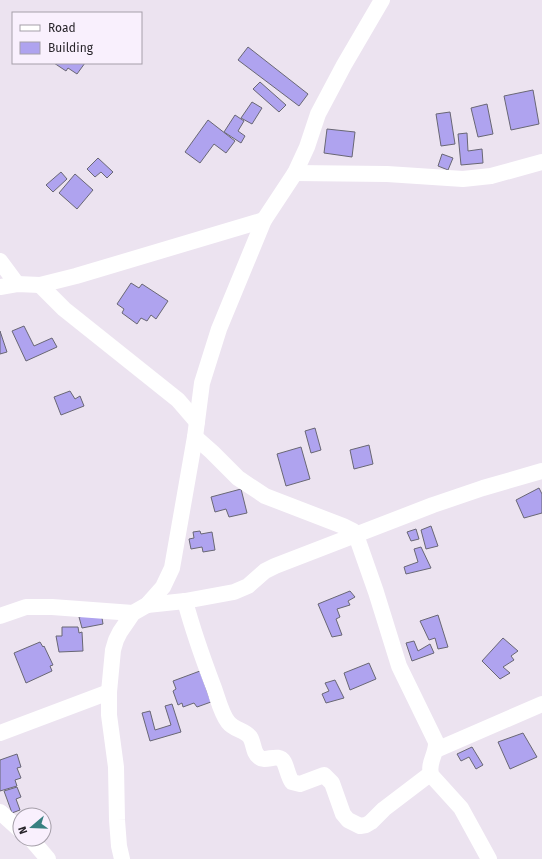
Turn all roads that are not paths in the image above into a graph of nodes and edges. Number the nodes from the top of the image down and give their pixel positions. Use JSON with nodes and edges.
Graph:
{"nodes":[{"id":1,"x":382,"y":0,"type":"edge"},
{"id":2,"x":542,"y":162,"type":"edge"},
{"id":3,"x":295,"y":173,"type":"junction"},
{"id":4,"x":264,"y":220,"type":"junction"},
{"id":5,"x":0,"y":261,"type":"edge"},
{"id":6,"x":17,"y":284,"type":"junction"},
{"id":7,"x":40,"y":285,"type":"junction"},
{"id":8,"x":0,"y":287,"type":"edge"},
{"id":9,"x":196,"y":429,"type":"junction"},
{"id":10,"x":542,"y":470,"type":"edge"},
{"id":11,"x":356,"y":535,"type":"junction"},
{"id":12,"x":185,"y":601,"type":"junction"},
{"id":13,"x":147,"y":605,"type":"junction"},
{"id":14,"x":133,"y":614,"type":"junction"},
{"id":15,"x":0,"y":616,"type":"edge"},
{"id":16,"x":109,"y":692,"type":"junction"},
{"id":17,"x":542,"y":704,"type":"edge"},
{"id":18,"x":0,"y":734,"type":"edge"},
{"id":19,"x":436,"y":750,"type":"junction"},
{"id":20,"x":430,"y":774,"type":"junction"},
{"id":21,"x":0,"y":812,"type":"edge"},
{"id":22,"x":12,"y":823,"type":"edge"},
{"id":23,"x":38,"y":847,"type":"edge"},
{"id":24,"x":48,"y":859,"type":"edge"},
{"id":25,"x":122,"y":859,"type":"edge"},
{"id":26,"x":489,"y":859,"type":"edge"}],
"edges":[{"from":1,"to":3,"type":"street"},
{"from":2,"to":3,"type":"street"},
{"from":3,"to":4,"type":"street"},
{"from":4,"to":7,"type":"street"},
{"from":4,"to":9,"type":"street"},
{"from":5,"to":6,"type":"street"},
{"from":6,"to":7,"type":"street"},
{"from":6,"to":8,"type":"street"},
{"from":7,"to":9,"type":"street"},
{"from":9,"to":11,"type":"street"},
{"from":9,"to":13,"type":"street"},
{"from":10,"to":11,"type":"street"},
{"from":11,"to":12,"type":"street"},
{"from":11,"to":19,"type":"street"},
{"from":12,"to":13,"type":"street"},
{"from":12,"to":20,"type":"street"},
{"from":13,"to":14,"type":"street"},
{"from":14,"to":15,"type":"street"},
{"from":14,"to":16,"type":"street"},
{"from":16,"to":18,"type":"street"},
{"from":16,"to":25,"type":"street"},
{"from":17,"to":19,"type":"street"},
{"from":19,"to":20,"type":"street"},
{"from":20,"to":26,"type":"street"},
{"from":21,"to":22,"type":"street"},
{"from":23,"to":24,"type":"street"}]}
